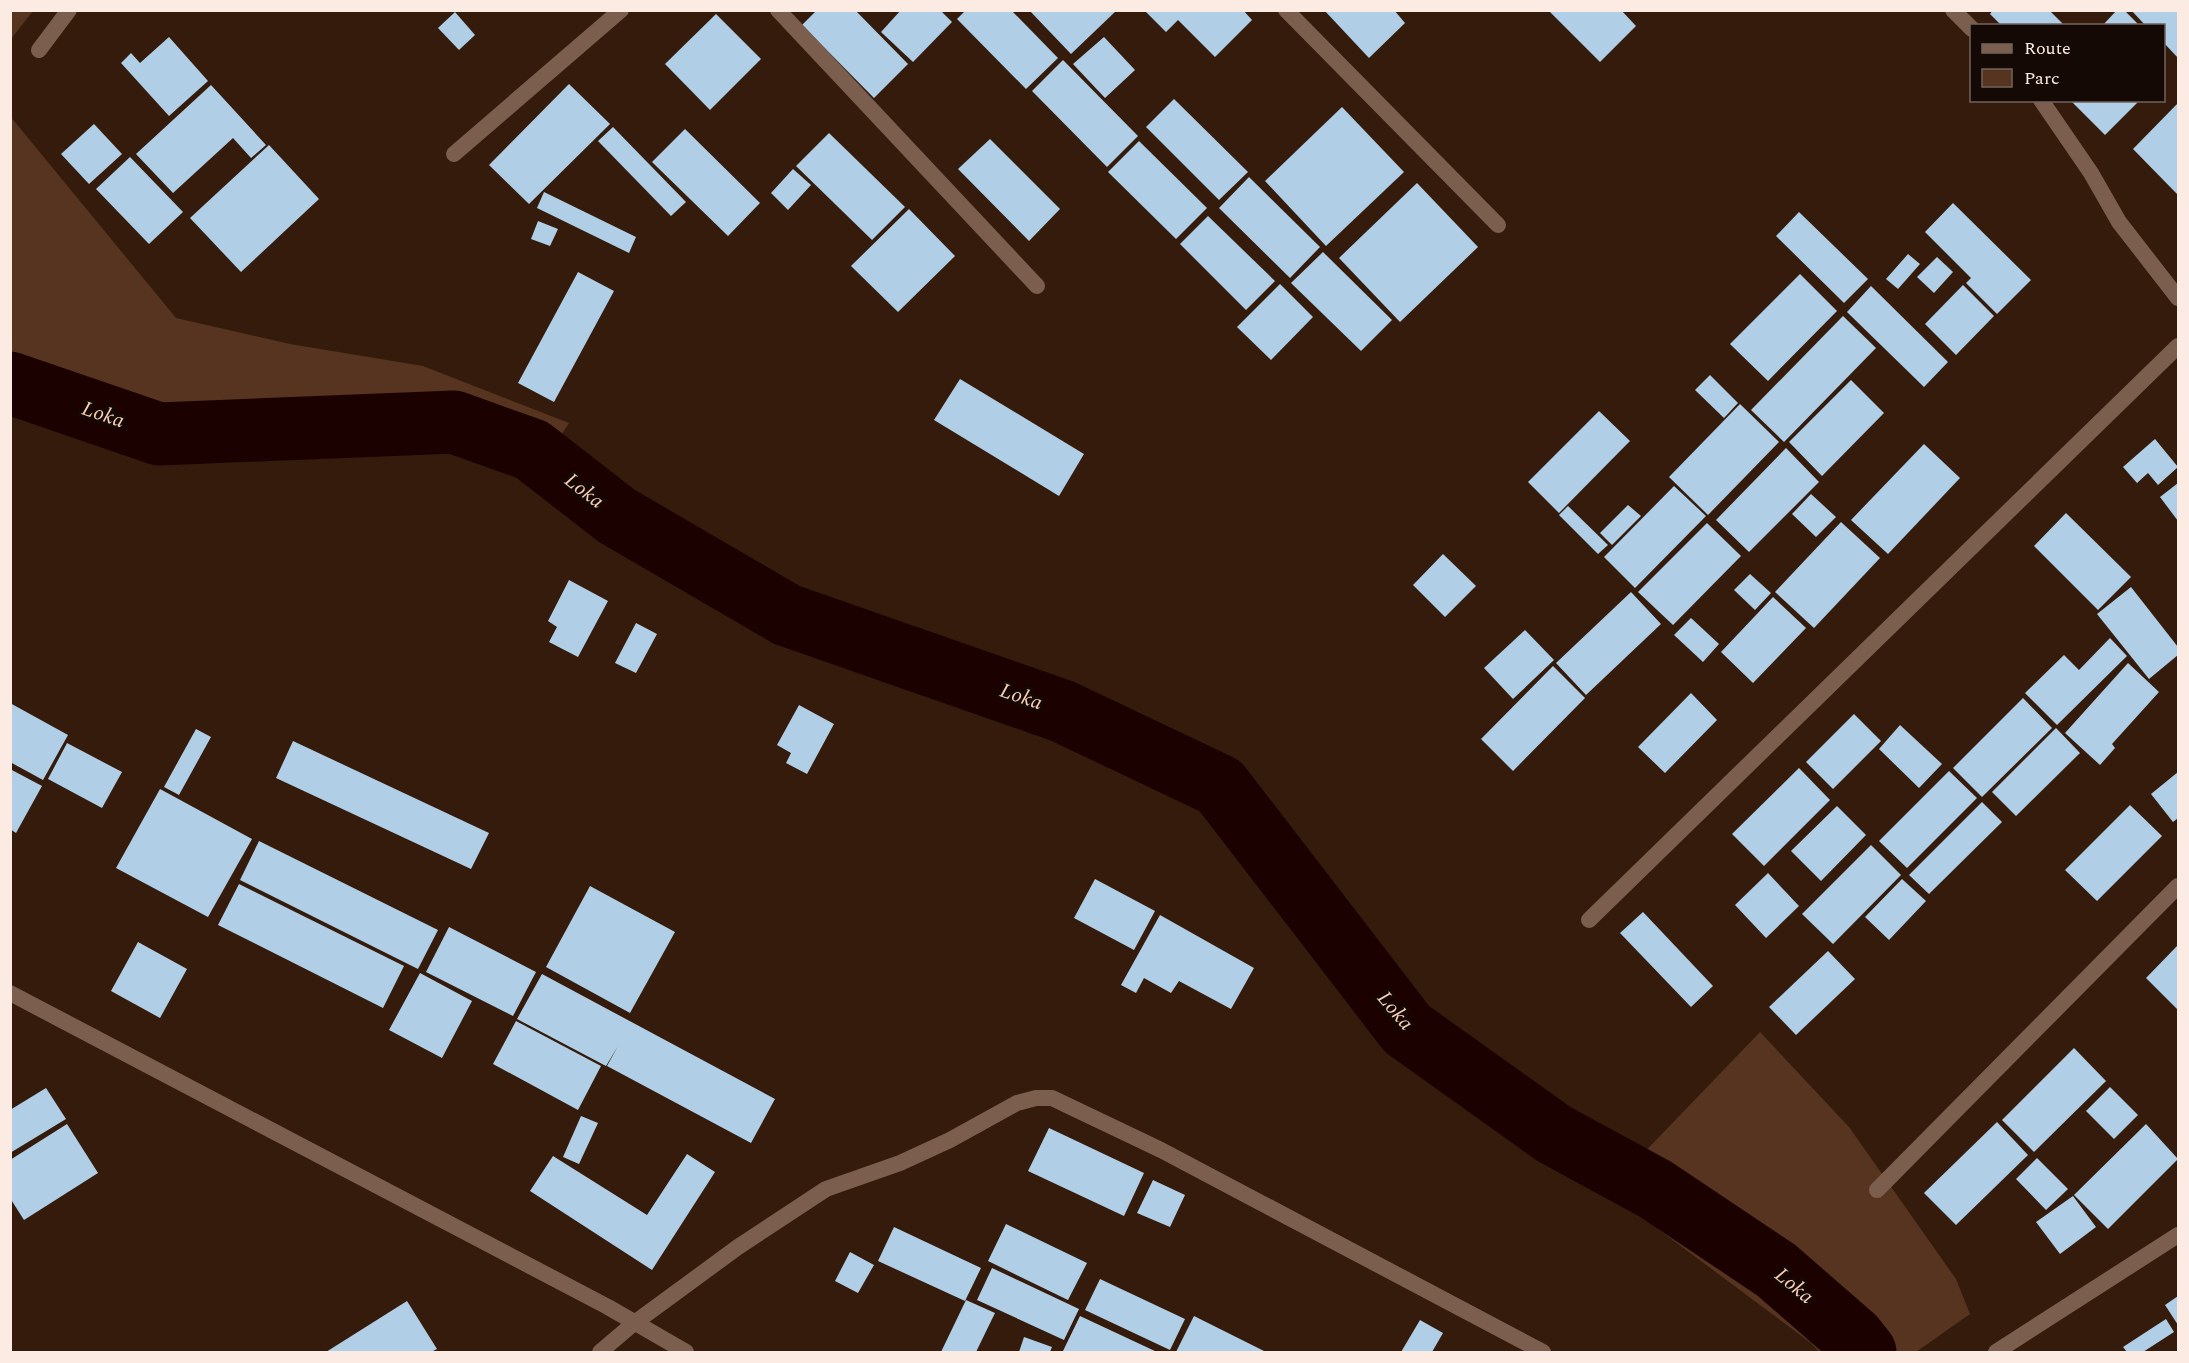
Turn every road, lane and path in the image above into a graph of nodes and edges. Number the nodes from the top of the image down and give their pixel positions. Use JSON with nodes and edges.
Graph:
{"nodes":[{"id":1,"x":69,"y":10,"type":"edge"},
{"id":2,"x":621,"y":10,"type":"edge"},
{"id":3,"x":778,"y":10,"type":"edge"},
{"id":4,"x":1286,"y":10,"type":"edge"},
{"id":5,"x":1953,"y":10,"type":"edge"},
{"id":6,"x":1970,"y":28,"type":"edge"},
{"id":7,"x":39,"y":50,"type":"dead end"},
{"id":8,"x":2042,"y":102,"type":"edge"},
{"id":9,"x":454,"y":154,"type":"dead end"},
{"id":10,"x":1498,"y":225,"type":"dead end"},
{"id":11,"x":1037,"y":286,"type":"dead end"},
{"id":12,"x":2178,"y":298,"type":"edge"},
{"id":13,"x":2178,"y":346,"type":"edge"},
{"id":14,"x":2178,"y":886,"type":"edge"},
{"id":15,"x":1589,"y":920,"type":"dead end"},
{"id":16,"x":10,"y":993,"type":"edge"},
{"id":17,"x":1877,"y":1190,"type":"dead end"},
{"id":18,"x":2178,"y":1235,"type":"edge"},
{"id":19,"x":633,"y":1324,"type":"junction"},
{"id":20,"x":600,"y":1353,"type":"edge"},
{"id":21,"x":686,"y":1353,"type":"edge"},
{"id":22,"x":1543,"y":1353,"type":"edge"},
{"id":23,"x":1996,"y":1353,"type":"edge"}],
"edges":[{"from":1,"to":7,"type":"street"},
{"from":2,"to":9,"type":"street"},
{"from":3,"to":11,"type":"street"},
{"from":4,"to":10,"type":"street"},
{"from":5,"to":6,"type":"street"},
{"from":8,"to":12,"type":"street"},
{"from":13,"to":15,"type":"street"},
{"from":14,"to":17,"type":"street"},
{"from":16,"to":19,"type":"street"},
{"from":18,"to":23,"type":"street"},
{"from":19,"to":20,"type":"street"},
{"from":19,"to":21,"type":"street"},
{"from":19,"to":22,"type":"street"}]}
